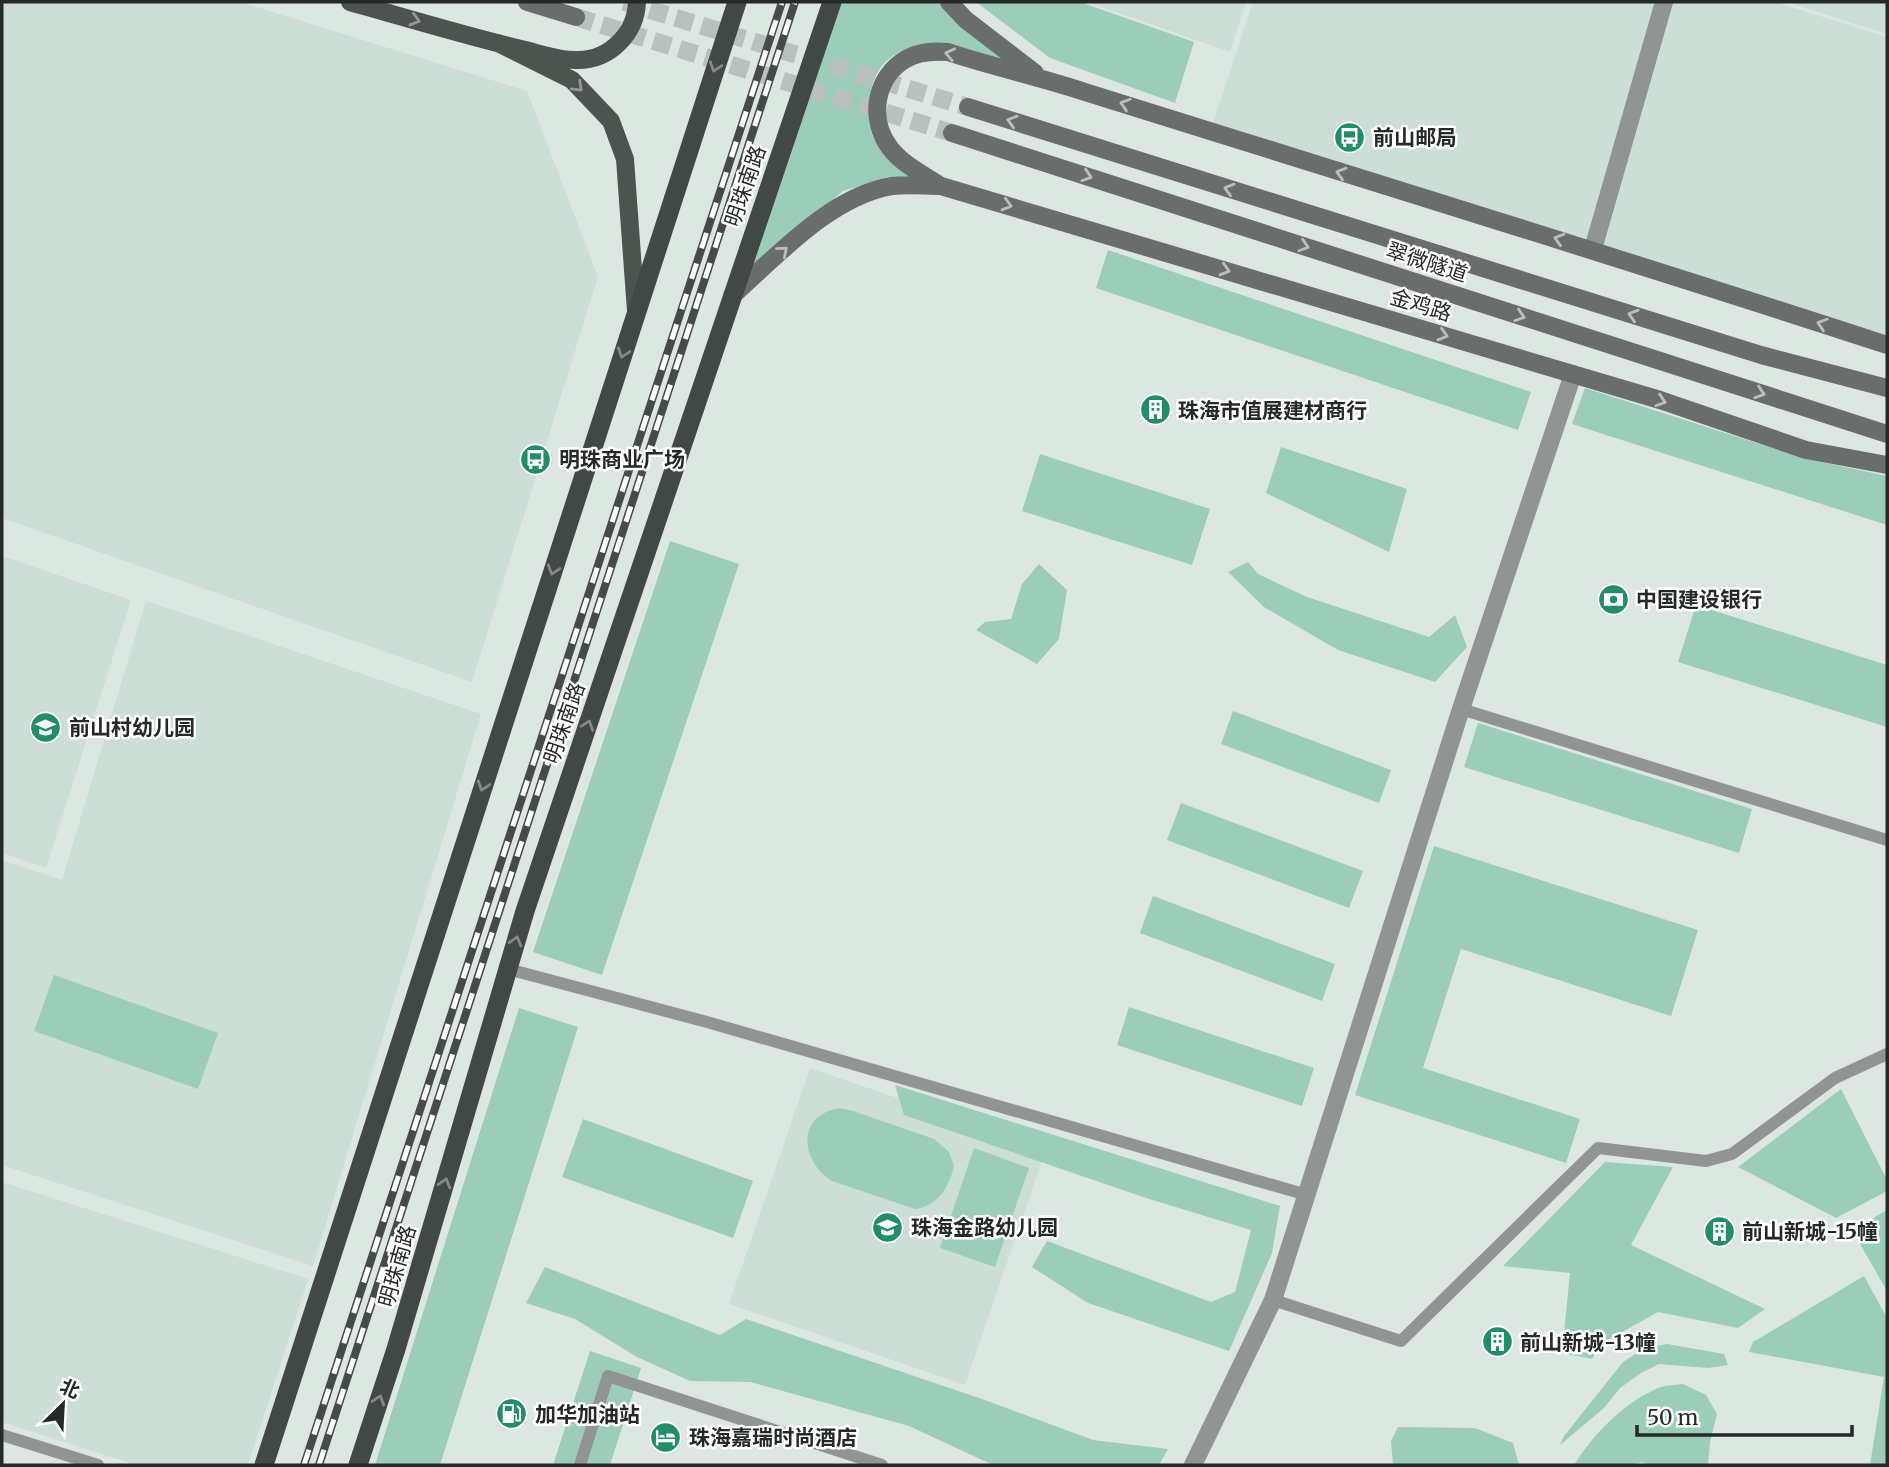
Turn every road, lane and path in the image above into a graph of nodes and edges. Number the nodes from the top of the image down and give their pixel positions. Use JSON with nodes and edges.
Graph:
{"nodes":[{"id":1,"x":350,"y":2,"type":"edge"},
{"id":2,"x":527,"y":2,"type":"edge"},
{"id":3,"x":637,"y":2,"type":"edge"},
{"id":4,"x":737,"y":2,"type":"edge"},
{"id":5,"x":832,"y":2,"type":"edge"},
{"id":6,"x":949,"y":2,"type":"edge"},
{"id":7,"x":1664,"y":2,"type":"edge"},
{"id":8,"x":576,"y":17,"type":"tunnel mouth"},
{"id":9,"x":498,"y":43,"type":"junction"},
{"id":10,"x":1040,"y":77,"type":"junction"},
{"id":11,"x":968,"y":107,"type":"tunnel mouth"},
{"id":12,"x":952,"y":133,"type":"tunnel mouth"},
{"id":13,"x":941,"y":186,"type":"junction"},
{"id":14,"x":1593,"y":250,"type":"junction"},
{"id":15,"x":732,"y":296,"type":"junction"},
{"id":16,"x":636,"y":312,"type":"junction"},
{"id":17,"x":1887,"y":345,"type":"edge"},
{"id":18,"x":1573,"y":374,"type":"junction"},
{"id":19,"x":1887,"y":388,"type":"edge"},
{"id":20,"x":1887,"y":434,"type":"edge"},
{"id":21,"x":1887,"y":465,"type":"edge"},
{"id":22,"x":1461,"y":709,"type":"junction"},
{"id":23,"x":1887,"y":840,"type":"edge"},
{"id":24,"x":508,"y":969,"type":"junction"},
{"id":25,"x":1887,"y":1054,"type":"edge"},
{"id":26,"x":1307,"y":1195,"type":"junction"},
{"id":27,"x":1273,"y":1300,"type":"junction"},
{"id":28,"x":2,"y":1435,"type":"edge"},
{"id":29,"x":98,"y":1465,"type":"edge"},
{"id":30,"x":264,"y":1465,"type":"edge"},
{"id":31,"x":358,"y":1465,"type":"edge"},
{"id":32,"x":580,"y":1465,"type":"edge"},
{"id":33,"x":882,"y":1465,"type":"edge"},
{"id":34,"x":1193,"y":1465,"type":"edge"}],
"edges":[{"from":1,"to":9,"type":"main road","one_way":true},
{"from":2,"to":8,"type":"main road"},
{"from":3,"to":9,"type":"main road"},
{"from":4,"to":16,"type":"highway","one_way":true},
{"from":5,"to":15,"type":"highway","name":"明珠南路"},
{"from":6,"to":10,"type":"main road"},
{"from":7,"to":14,"type":"street"},
{"from":9,"to":16,"type":"main road","one_way":true},
{"from":10,"to":13,"type":"main road","one_way":true},
{"from":14,"to":10,"type":"main road","one_way":true},
{"from":19,"to":11,"type":"main road","name":"翠微隧道","one_way":true},
{"from":12,"to":20,"type":"main road","name":"翠微隧道","one_way":true},
{"from":15,"to":13,"type":"main road","one_way":true},
{"from":13,"to":18,"type":"main road","name":"金鸡路","one_way":true},
{"from":17,"to":14,"type":"main road","one_way":true},
{"from":24,"to":15,"type":"highway","name":"明珠南路","one_way":true},
{"from":16,"to":30,"type":"highway","one_way":true},
{"from":18,"to":21,"type":"main road","name":"金鸡路","one_way":true},
{"from":18,"to":22,"type":"street"},
{"from":22,"to":23,"type":"lane"},
{"from":22,"to":26,"type":"street"},
{"from":24,"to":26,"type":"lane"},
{"from":31,"to":24,"type":"highway","name":"明珠南路","one_way":true},
{"from":25,"to":27,"type":"lane"},
{"from":26,"to":27,"type":"street"},
{"from":27,"to":34,"type":"street"},
{"from":28,"to":29,"type":"lane"},
{"from":32,"to":33,"type":"lane"}]}
